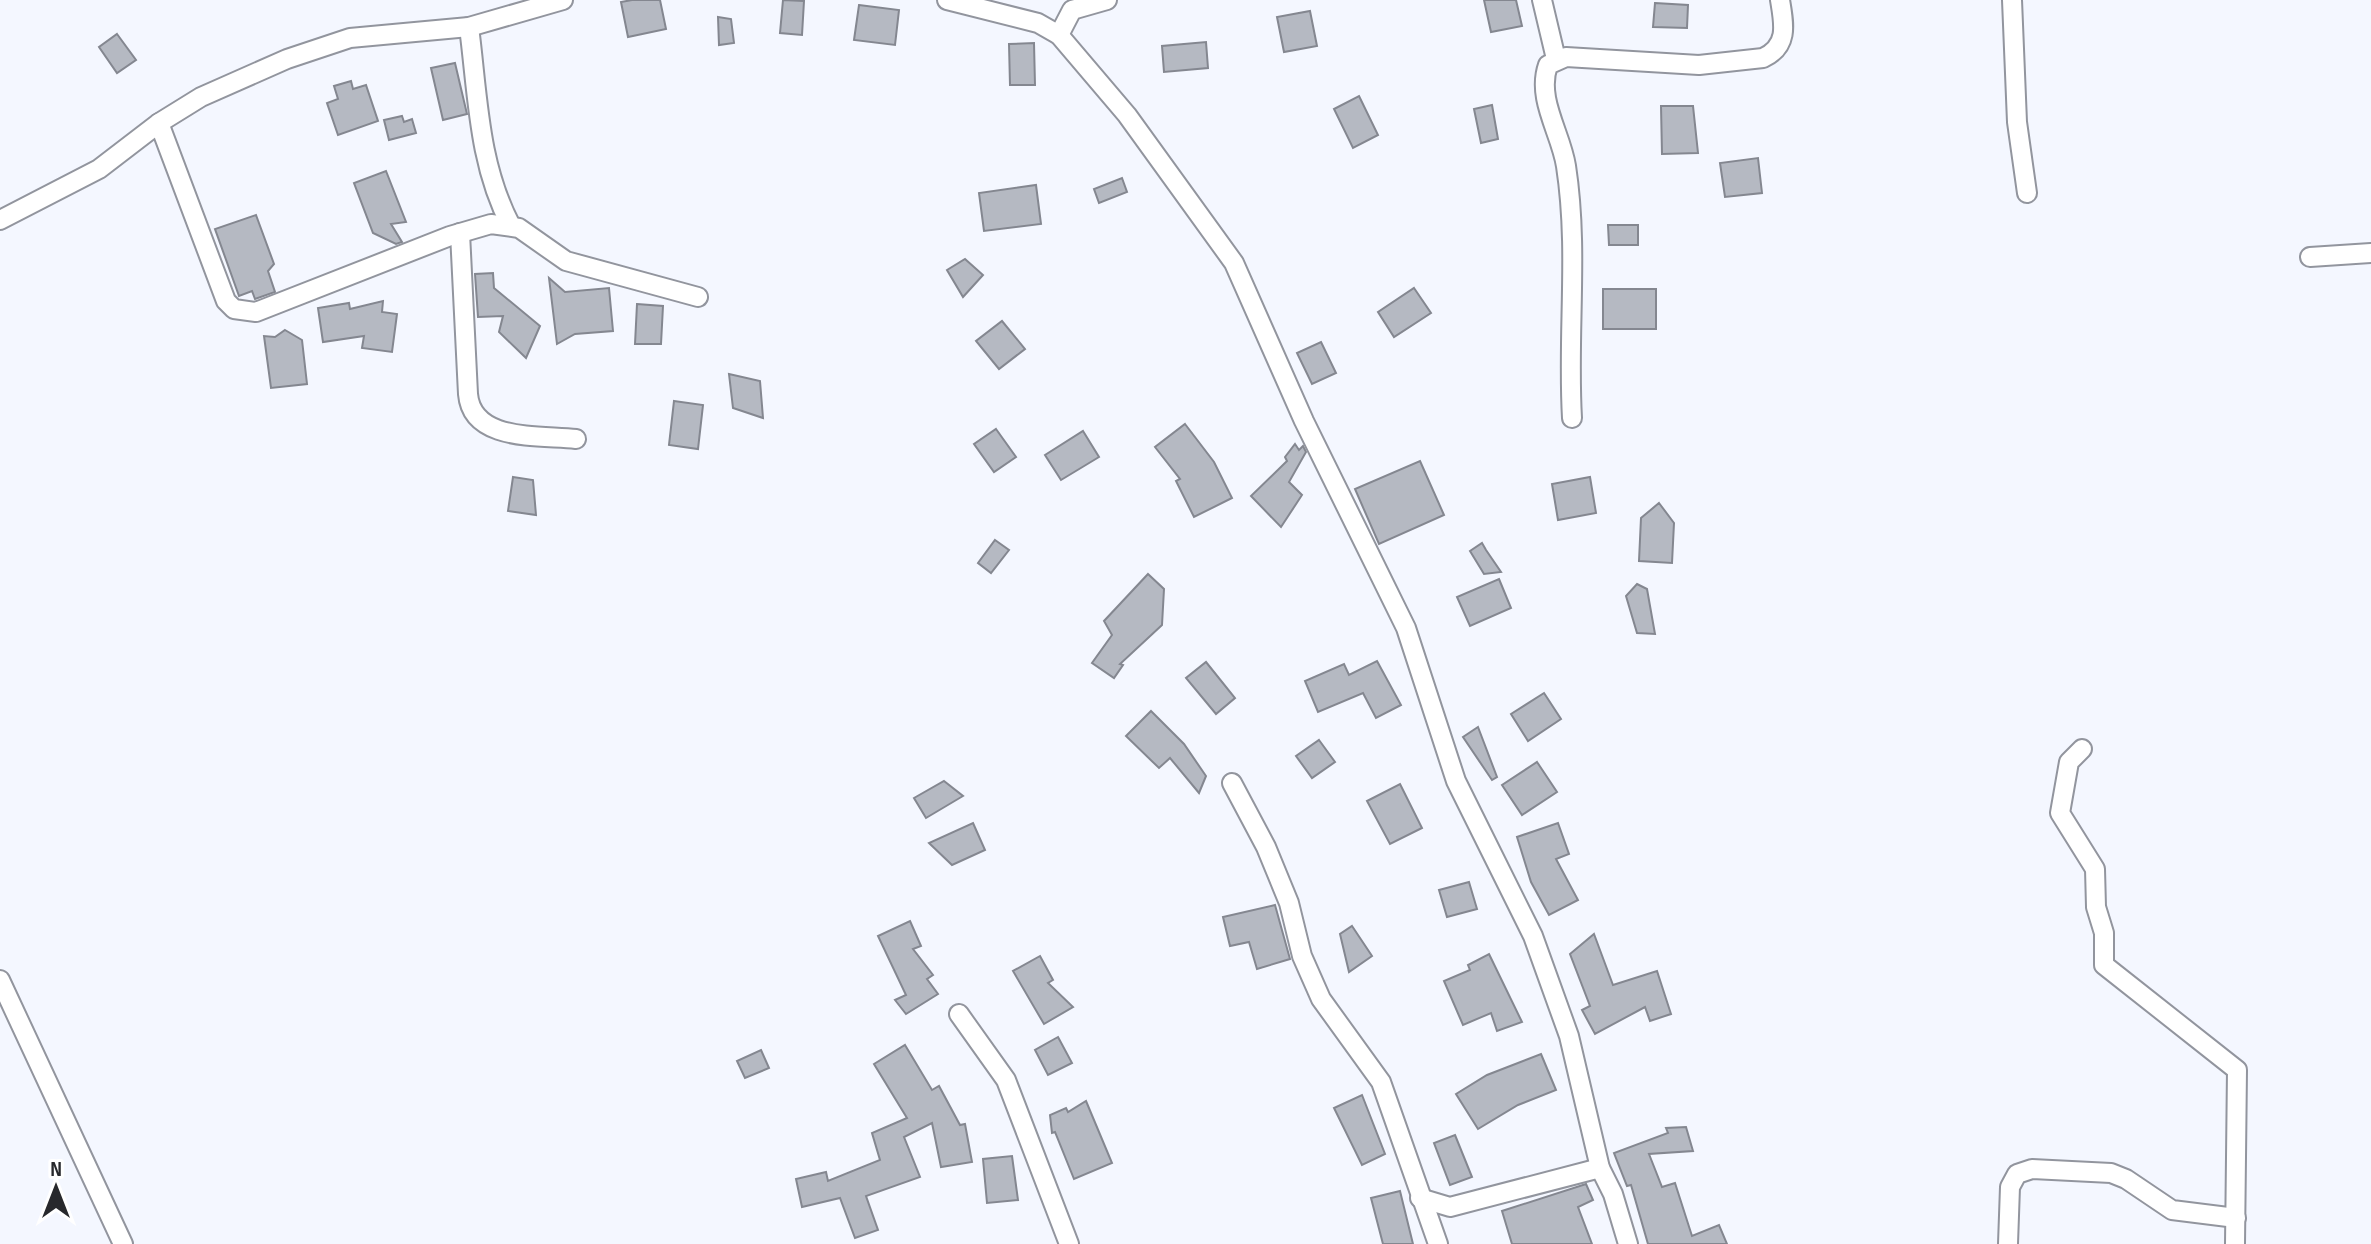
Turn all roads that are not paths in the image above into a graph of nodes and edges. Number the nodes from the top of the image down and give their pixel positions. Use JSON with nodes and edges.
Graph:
{"nodes":[{"id":1,"x":563,"y":0,"type":"edge"},
{"id":2,"x":947,"y":0,"type":"edge"},
{"id":3,"x":1059,"y":0,"type":"edge"},
{"id":4,"x":1107,"y":0,"type":"edge"},
{"id":5,"x":1542,"y":0,"type":"edge"},
{"id":6,"x":1780,"y":0,"type":"edge"},
{"id":7,"x":2012,"y":0,"type":"edge"},
{"id":8,"x":469,"y":27,"type":"junction"},
{"id":9,"x":1059,"y":35,"type":"junction"},
{"id":10,"x":1556,"y":59,"type":"junction"},
{"id":11,"x":159,"y":123,"type":"junction"},
{"id":12,"x":2027,"y":193,"type":"dead end"},
{"id":13,"x":496,"y":199,"type":"junction"},
{"id":14,"x":0,"y":220,"type":"edge"},
{"id":15,"x":491,"y":224,"type":"junction"},
{"id":16,"x":511,"y":226,"type":"junction"},
{"id":17,"x":460,"y":233,"type":"junction"},
{"id":18,"x":2371,"y":253,"type":"edge"},
{"id":19,"x":2310,"y":257,"type":"dead end"},
{"id":20,"x":698,"y":297,"type":"dead end"},
{"id":21,"x":1572,"y":418,"type":"dead end"},
{"id":22,"x":576,"y":439,"type":"dead end"},
{"id":23,"x":2082,"y":749,"type":"dead end"},
{"id":24,"x":1232,"y":783,"type":"dead end"},
{"id":25,"x":0,"y":980,"type":"edge"},
{"id":26,"x":959,"y":1014,"type":"dead end"},
{"id":27,"x":1600,"y":1168,"type":"junction"},
{"id":28,"x":1420,"y":1198,"type":"junction"},
{"id":29,"x":2236,"y":1218,"type":"junction"},
{"id":30,"x":123,"y":1244,"type":"edge"},
{"id":31,"x":1069,"y":1244,"type":"edge"},
{"id":32,"x":1438,"y":1244,"type":"edge"},
{"id":33,"x":1628,"y":1244,"type":"edge"},
{"id":34,"x":2008,"y":1244,"type":"edge"},
{"id":35,"x":2235,"y":1244,"type":"edge"}],
"edges":[{"from":1,"to":8,"type":"street"},
{"from":2,"to":9,"type":"street"},
{"from":3,"to":9,"type":"street"},
{"from":4,"to":9,"type":"street"},
{"from":5,"to":10,"type":"street"},
{"from":6,"to":10,"type":"street"},
{"from":7,"to":12,"type":"street"},
{"from":8,"to":11,"type":"street"},
{"from":8,"to":13,"type":"street"},
{"from":9,"to":27,"type":"street"},
{"from":10,"to":21,"type":"street"},
{"from":11,"to":14,"type":"street"},
{"from":11,"to":17,"type":"street"},
{"from":13,"to":15,"type":"street"},
{"from":13,"to":16,"type":"street"},
{"from":15,"to":16,"type":"street"},
{"from":15,"to":17,"type":"street"},
{"from":16,"to":20,"type":"street"},
{"from":17,"to":22,"type":"street"},
{"from":18,"to":19,"type":"street"},
{"from":23,"to":29,"type":"street"},
{"from":24,"to":28,"type":"street"},
{"from":25,"to":30,"type":"street"},
{"from":26,"to":31,"type":"street"},
{"from":27,"to":28,"type":"street"},
{"from":27,"to":33,"type":"street"},
{"from":28,"to":32,"type":"street"},
{"from":29,"to":34,"type":"street"},
{"from":29,"to":35,"type":"street"}]}
